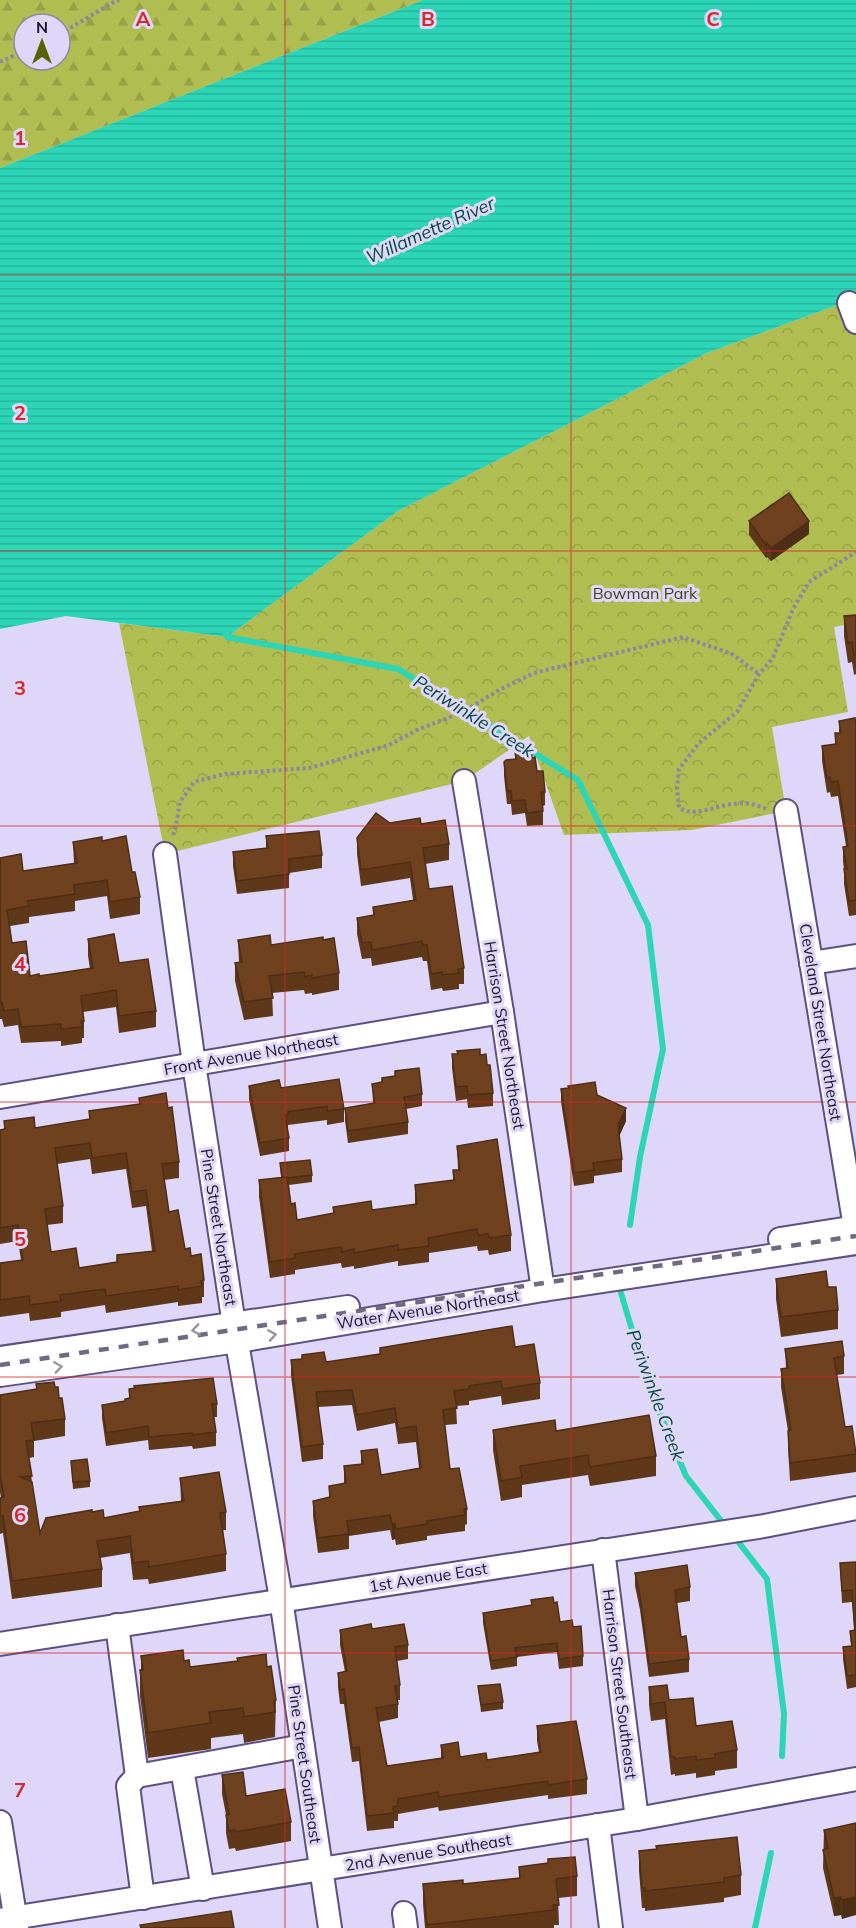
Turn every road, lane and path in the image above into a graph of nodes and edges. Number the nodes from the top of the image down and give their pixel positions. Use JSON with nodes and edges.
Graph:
{"nodes":[{"id":1,"x":119,"y":0,"type":"edge"},
{"id":2,"x":72,"y":27,"type":"edge"},
{"id":3,"x":856,"y":552,"type":"edge"},
{"id":4,"x":759,"y":674,"type":"junction"},
{"id":5,"x":464,"y":781,"type":"dead end"},
{"id":6,"x":786,"y":811,"type":"joint"},
{"id":7,"x":165,"y":854,"type":"joint"},
{"id":8,"x":856,"y":956,"type":"edge"},
{"id":9,"x":811,"y":963,"type":"junction"},
{"id":10,"x":502,"y":1012,"type":"junction"},
{"id":11,"x":194,"y":1064,"type":"junction"},
{"id":12,"x":0,"y":1096,"type":"edge"},
{"id":13,"x":856,"y":1233,"type":"edge"},
{"id":14,"x":542,"y":1283,"type":"junction"},
{"id":15,"x":236,"y":1333,"type":"junction"},
{"id":16,"x":0,"y":1358,"type":"edge"},
{"id":17,"x":0,"y":1375,"type":"edge"},
{"id":18,"x":856,"y":1508,"type":"edge"},
{"id":19,"x":603,"y":1550,"type":"junction"},
{"id":20,"x":281,"y":1599,"type":"junction"},
{"id":21,"x":117,"y":1625,"type":"junction"},
{"id":22,"x":0,"y":1644,"type":"edge"},
{"id":23,"x":303,"y":1746,"type":"junction"},
{"id":24,"x":182,"y":1769,"type":"junction"},
{"id":25,"x":137,"y":1776,"type":"junction"},
{"id":26,"x":856,"y":1779,"type":"edge"},
{"id":27,"x":637,"y":1819,"type":"junction"},
{"id":28,"x":0,"y":1822,"type":"edge"},
{"id":29,"x":598,"y":1825,"type":"junction"},
{"id":30,"x":321,"y":1870,"type":"junction"},
{"id":31,"x":203,"y":1888,"type":"junction"},
{"id":32,"x":143,"y":1898,"type":"junction"},
{"id":33,"x":11,"y":1922,"type":"edge"},
{"id":34,"x":330,"y":1928,"type":"edge"},
{"id":35,"x":611,"y":1928,"type":"edge"}],
"edges":[{"from":1,"to":2,"type":"path"},
{"from":3,"to":4,"type":"path"},
{"from":4,"to":6,"type":"path"},
{"from":4,"to":7,"type":"path"},
{"from":5,"to":10,"type":"street","name":"Harrison Street Northeast"},
{"from":6,"to":9,"type":"street","name":"Cleveland Street Northeast"},
{"from":7,"to":11,"type":"street","name":"Pine Street Northeast"},
{"from":8,"to":9,"type":"street"},
{"from":9,"to":13,"type":"street","name":"Cleveland Street Northeast"},
{"from":10,"to":11,"type":"street","name":"Front Avenue Northeast"},
{"from":10,"to":14,"type":"street","name":"Harrison Street Northeast"},
{"from":11,"to":12,"type":"street","name":"Front Avenue Northeast"},
{"from":11,"to":15,"type":"street","name":"Pine Street Northeast"},
{"from":13,"to":14,"type":"street","name":"Water Avenue Northeast"},
{"from":14,"to":15,"type":"street","name":"Water Avenue Northeast"},
{"from":15,"to":16,"type":"street","name":"Water Avenue Northeast","one_way":true},
{"from":17,"to":15,"type":"street","name":"Water Avenue Northeast","one_way":true},
{"from":15,"to":20,"type":"street","name":"Pine Street Northeast"},
{"from":18,"to":19,"type":"street","name":"1st Avenue East"},
{"from":19,"to":20,"type":"street","name":"1st Avenue East"},
{"from":19,"to":27,"type":"street","name":"Harrison Street Southeast"},
{"from":20,"to":21,"type":"street","name":"1st Avenue East"},
{"from":20,"to":23,"type":"street","name":"Pine Street Southeast"},
{"from":21,"to":22,"type":"street","name":"1st Avenue East"},
{"from":21,"to":25,"type":"street"},
{"from":23,"to":24,"type":"street"},
{"from":23,"to":30,"type":"street","name":"Pine Street Southeast"},
{"from":24,"to":25,"type":"street"},
{"from":24,"to":31,"type":"street"},
{"from":25,"to":32,"type":"street"},
{"from":26,"to":27,"type":"street","name":"2nd Avenue Southeast"},
{"from":27,"to":29,"type":"street","name":"2nd Avenue Southeast"},
{"from":28,"to":33,"type":"street"},
{"from":29,"to":30,"type":"street","name":"2nd Avenue Southeast"},
{"from":29,"to":35,"type":"street"},
{"from":30,"to":31,"type":"street","name":"2nd Avenue Southeast"},
{"from":30,"to":34,"type":"street","name":"Pine Street Southeast"},
{"from":31,"to":32,"type":"street","name":"2nd Avenue Southeast"},
{"from":32,"to":33,"type":"street","name":"2nd Avenue Southeast"}]}
